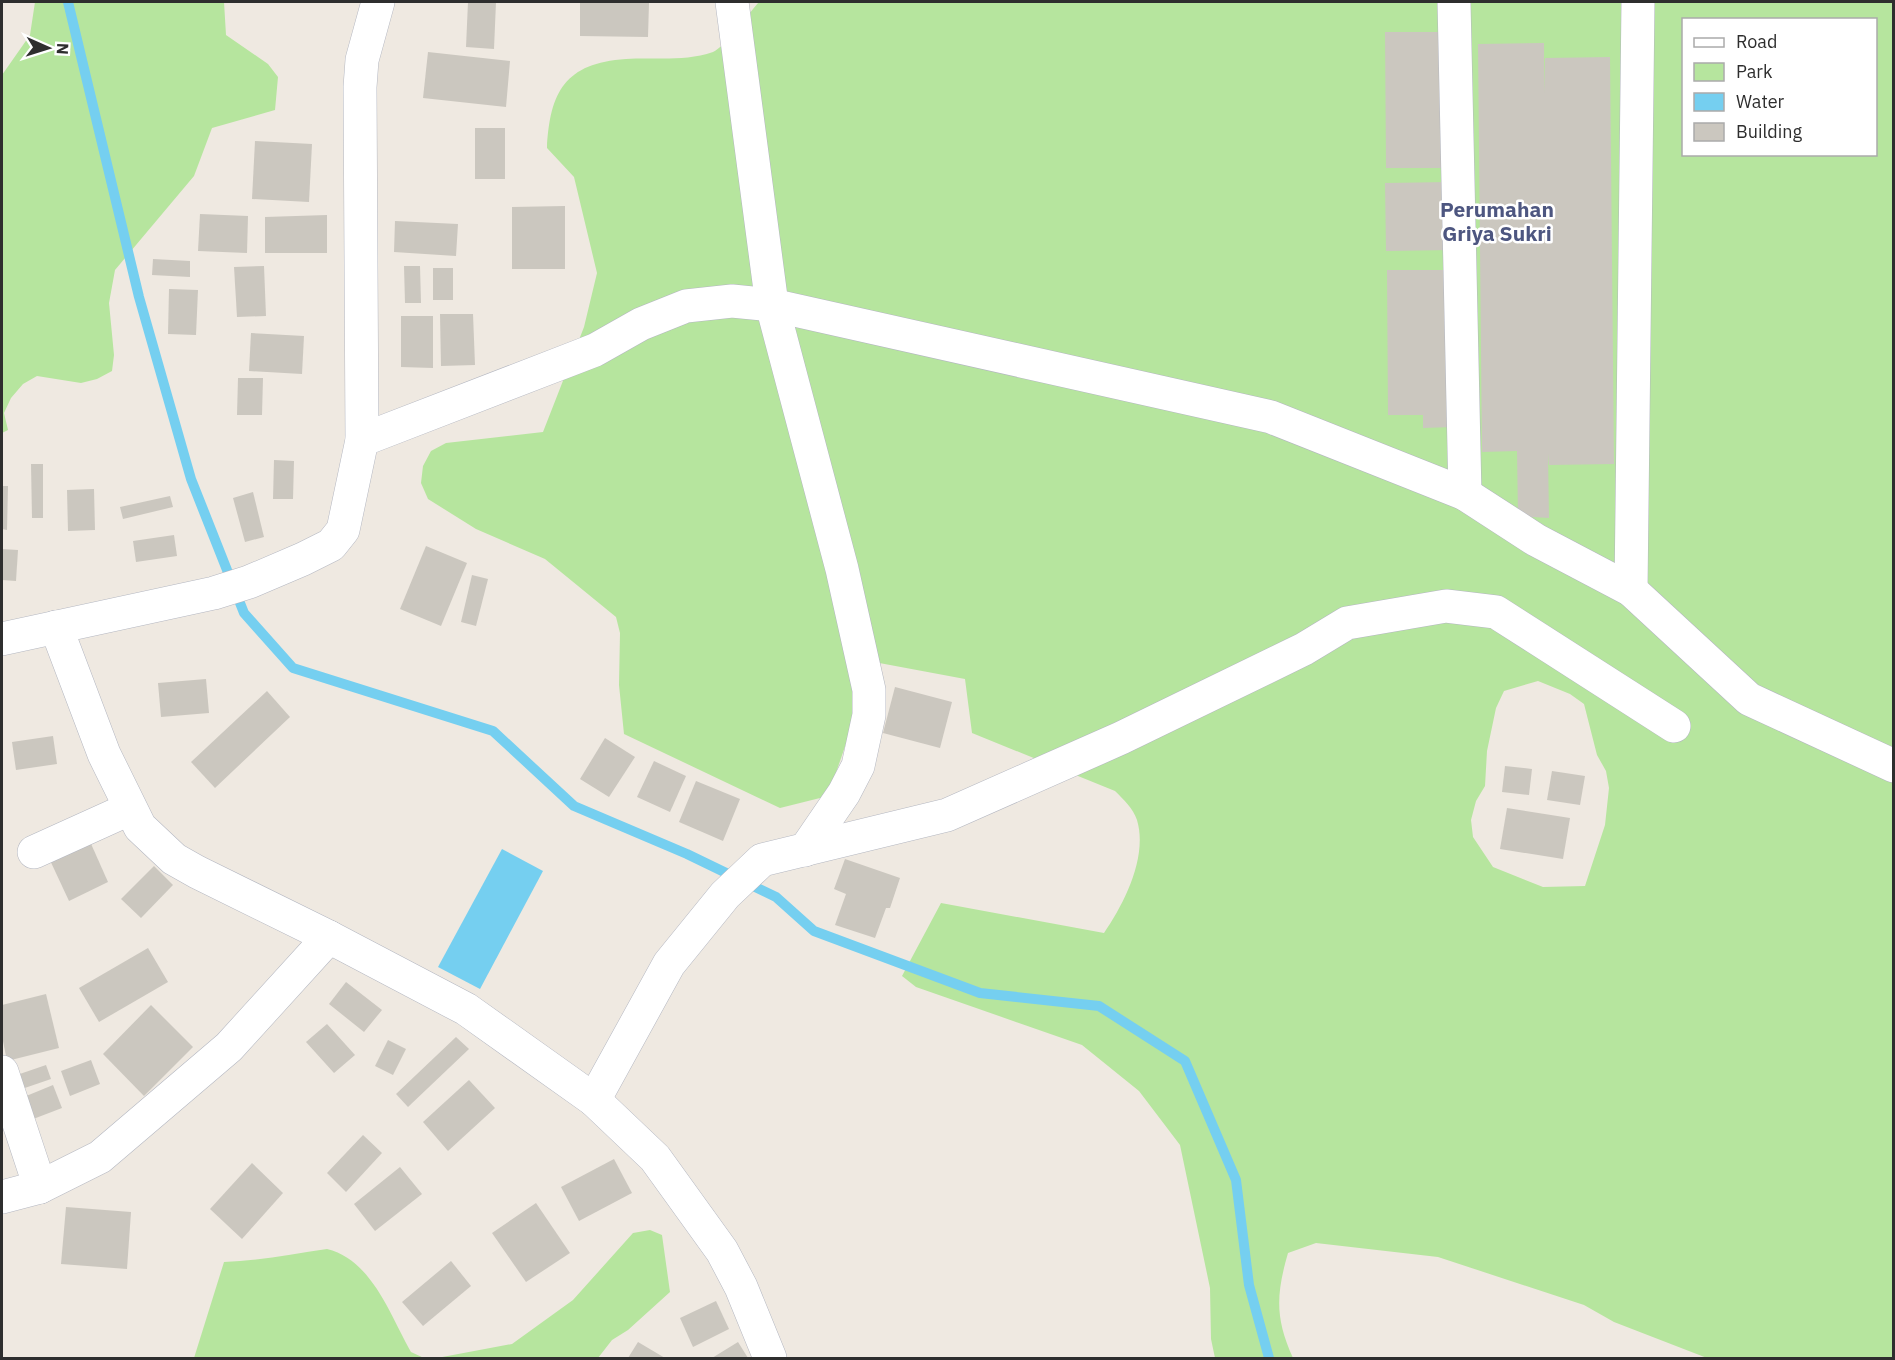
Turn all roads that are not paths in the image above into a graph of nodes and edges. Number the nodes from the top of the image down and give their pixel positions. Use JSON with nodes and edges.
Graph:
{"nodes":[{"id":1,"x":378,"y":2,"type":"edge"},
{"id":2,"x":732,"y":2,"type":"edge"},
{"id":3,"x":1454,"y":2,"type":"edge"},
{"id":4,"x":1638,"y":2,"type":"edge"},
{"id":5,"x":771,"y":305,"type":"junction"},
{"id":6,"x":362,"y":440,"type":"junction"},
{"id":7,"x":1465,"y":494,"type":"junction"},
{"id":8,"x":1630,"y":590,"type":"junction"},
{"id":9,"x":57,"y":627,"type":"junction"},
{"id":10,"x":2,"y":639,"type":"edge"},
{"id":11,"x":1674,"y":726,"type":"dead end"},
{"id":12,"x":1893,"y":766,"type":"edge"},
{"id":13,"x":129,"y":809,"type":"junction"},
{"id":14,"x":805,"y":850,"type":"junction"},
{"id":15,"x":34,"y":852,"type":"dead end"},
{"id":16,"x":329,"y":937,"type":"junction"},
{"id":17,"x":2,"y":1072,"type":"edge"},
{"id":18,"x":594,"y":1101,"type":"junction"},
{"id":19,"x":40,"y":1187,"type":"junction"},
{"id":20,"x":2,"y":1197,"type":"edge"},
{"id":21,"x":770,"y":1359,"type":"edge"}],
"edges":[{"from":1,"to":6,"type":"street"},
{"from":2,"to":5,"type":"street"},
{"from":3,"to":7,"type":"street"},
{"from":4,"to":8,"type":"street"},
{"from":5,"to":6,"type":"street"},
{"from":5,"to":7,"type":"street"},
{"from":5,"to":14,"type":"street"},
{"from":6,"to":9,"type":"street"},
{"from":7,"to":8,"type":"street"},
{"from":8,"to":12,"type":"street"},
{"from":9,"to":10,"type":"street"},
{"from":9,"to":13,"type":"street"},
{"from":11,"to":14,"type":"street"},
{"from":13,"to":15,"type":"street"},
{"from":13,"to":16,"type":"street"},
{"from":14,"to":18,"type":"street"},
{"from":16,"to":18,"type":"street"},
{"from":16,"to":19,"type":"street"},
{"from":17,"to":19,"type":"street"},
{"from":18,"to":21,"type":"street"},
{"from":19,"to":20,"type":"street"}]}
